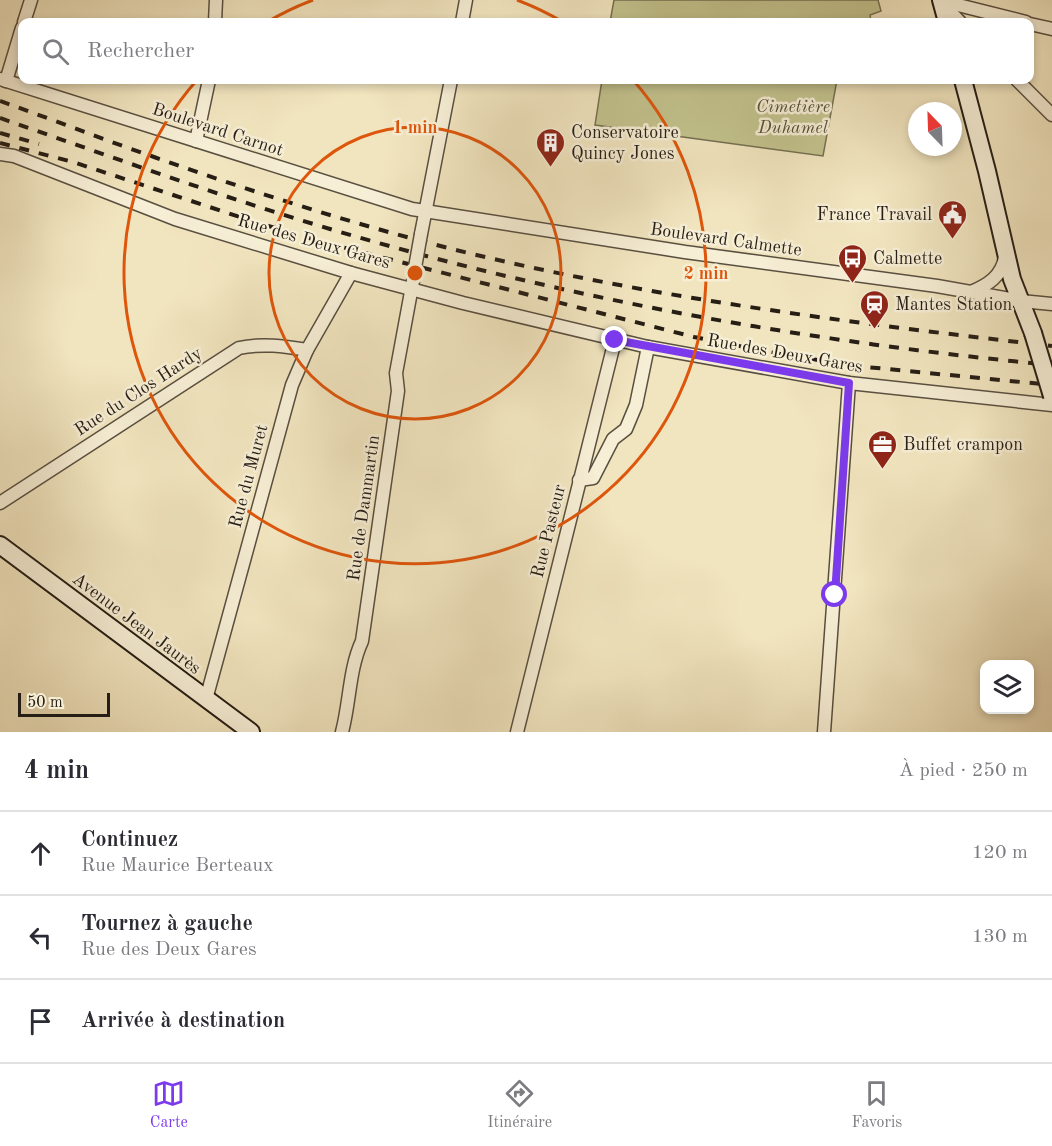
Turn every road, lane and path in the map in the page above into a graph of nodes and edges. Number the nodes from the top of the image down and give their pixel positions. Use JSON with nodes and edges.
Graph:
{"nodes":[{"id":1,"x":31,"y":0,"type":"edge"},
{"id":2,"x":216,"y":0,"type":"edge"},
{"id":3,"x":466,"y":0,"type":"edge"},
{"id":4,"x":942,"y":1,"type":"edge"},
{"id":5,"x":982,"y":11,"type":"junction"},
{"id":6,"x":25,"y":18,"type":"edge"},
{"id":7,"x":215,"y":18,"type":"edge"},
{"id":8,"x":463,"y":18,"type":"edge"},
{"id":9,"x":946,"y":18,"type":"edge"},
{"id":10,"x":957,"y":18,"type":"edge"},
{"id":11,"x":977,"y":18,"type":"edge"},
{"id":12,"x":1009,"y":18,"type":"edge"},
{"id":13,"x":1034,"y":24,"type":"edge"},
{"id":14,"x":1052,"y":29,"type":"edge"},
{"id":15,"x":18,"y":39,"type":"edge"},
{"id":16,"x":3,"y":80,"type":"edge"},
{"id":17,"x":208,"y":84,"type":"edge"},
{"id":18,"x":450,"y":84,"type":"edge"},
{"id":19,"x":964,"y":84,"type":"edge"},
{"id":20,"x":1021,"y":84,"type":"edge"},
{"id":21,"x":1052,"y":115,"type":"edge"},
{"id":22,"x":196,"y":141,"type":"junction"},
{"id":23,"x":0,"y":154,"type":"edge"},
{"id":24,"x":425,"y":212,"type":"junction"},
{"id":25,"x":1006,"y":253,"type":"junction"},
{"id":26,"x":351,"y":273,"type":"junction"},
{"id":27,"x":411,"y":288,"type":"junction"},
{"id":28,"x":971,"y":292,"type":"junction"},
{"id":29,"x":1021,"y":301,"type":"junction"},
{"id":30,"x":1052,"y":304,"type":"edge"},
{"id":31,"x":615,"y":340,"type":"junction"},
{"id":32,"x":648,"y":347,"type":"junction"},
{"id":33,"x":307,"y":351,"type":"junction"},
{"id":34,"x":849,"y":383,"type":"junction"},
{"id":35,"x":1052,"y":397,"type":"edge"},
{"id":36,"x":1052,"y":405,"type":"edge"},
{"id":37,"x":579,"y":480,"type":"junction"},
{"id":38,"x":0,"y":503,"type":"edge"},
{"id":39,"x":0,"y":545,"type":"edge"},
{"id":40,"x":204,"y":697,"type":"junction"},
{"id":41,"x":251,"y":732,"type":"edge"},
{"id":42,"x":342,"y":732,"type":"edge"},
{"id":43,"x":517,"y":732,"type":"edge"},
{"id":44,"x":824,"y":732,"type":"edge"}],
"edges":[{"from":1,"to":6,"type":"street"},
{"from":2,"to":7,"type":"street"},
{"from":3,"to":8,"type":"street"},
{"from":4,"to":5,"type":"street"},
{"from":4,"to":9,"type":"main road"},
{"from":4,"to":10,"type":"street"},
{"from":5,"to":11,"type":"street"},
{"from":5,"to":12,"type":"street"},
{"from":13,"to":14,"type":"street"},
{"from":15,"to":16,"type":"street"},
{"from":16,"to":22,"type":"street","name":"Boulevard Carnot"},
{"from":17,"to":22,"type":"street"},
{"from":18,"to":24,"type":"street","name":"Rue de Dammartin"},
{"from":19,"to":25,"type":"main road"},
{"from":20,"to":21,"type":"street"},
{"from":22,"to":24,"type":"street","name":"Boulevard Carnot"},
{"from":23,"to":26,"type":"street","name":"Rue des Deux Gares"},
{"from":24,"to":27,"type":"street","name":"Rue de Dammartin","bridge":true},
{"from":24,"to":28,"type":"street","name":"Boulevard Calmette"},
{"from":25,"to":28,"type":"street"},
{"from":25,"to":29,"type":"main road"},
{"from":26,"to":27,"type":"street","name":"Rue des Deux Gares"},
{"from":26,"to":33,"type":"street","name":"Rue du Muret"},
{"from":27,"to":31,"type":"street","name":"Rue des Deux Gares"},
{"from":27,"to":42,"type":"street","name":"Rue de Dammartin"},
{"from":28,"to":29,"type":"street","name":"Boulevard Calmette"},
{"from":29,"to":30,"type":"street","name":"Boulevard Calmette"},
{"from":29,"to":35,"type":"main road","bridge":true},
{"from":31,"to":32,"type":"street","name":"Rue des Deux Gares"},
{"from":31,"to":37,"type":"street","name":"Rue Pasteur"},
{"from":32,"to":34,"type":"street","name":"Rue des Deux Gares"},
{"from":32,"to":37,"type":"street"},
{"from":33,"to":38,"type":"street","name":"Rue du Clos Hardy"},
{"from":33,"to":40,"type":"street","name":"Rue du Muret"},
{"from":34,"to":36,"type":"street","name":"Rue des Deux Gares"},
{"from":34,"to":44,"type":"street"},
{"from":37,"to":43,"type":"street","name":"Rue Pasteur"},
{"from":39,"to":40,"type":"main road","name":"Avenue Jean Jaurès"},
{"from":40,"to":41,"type":"main road","name":"Avenue Jean Jaurès"}]}
